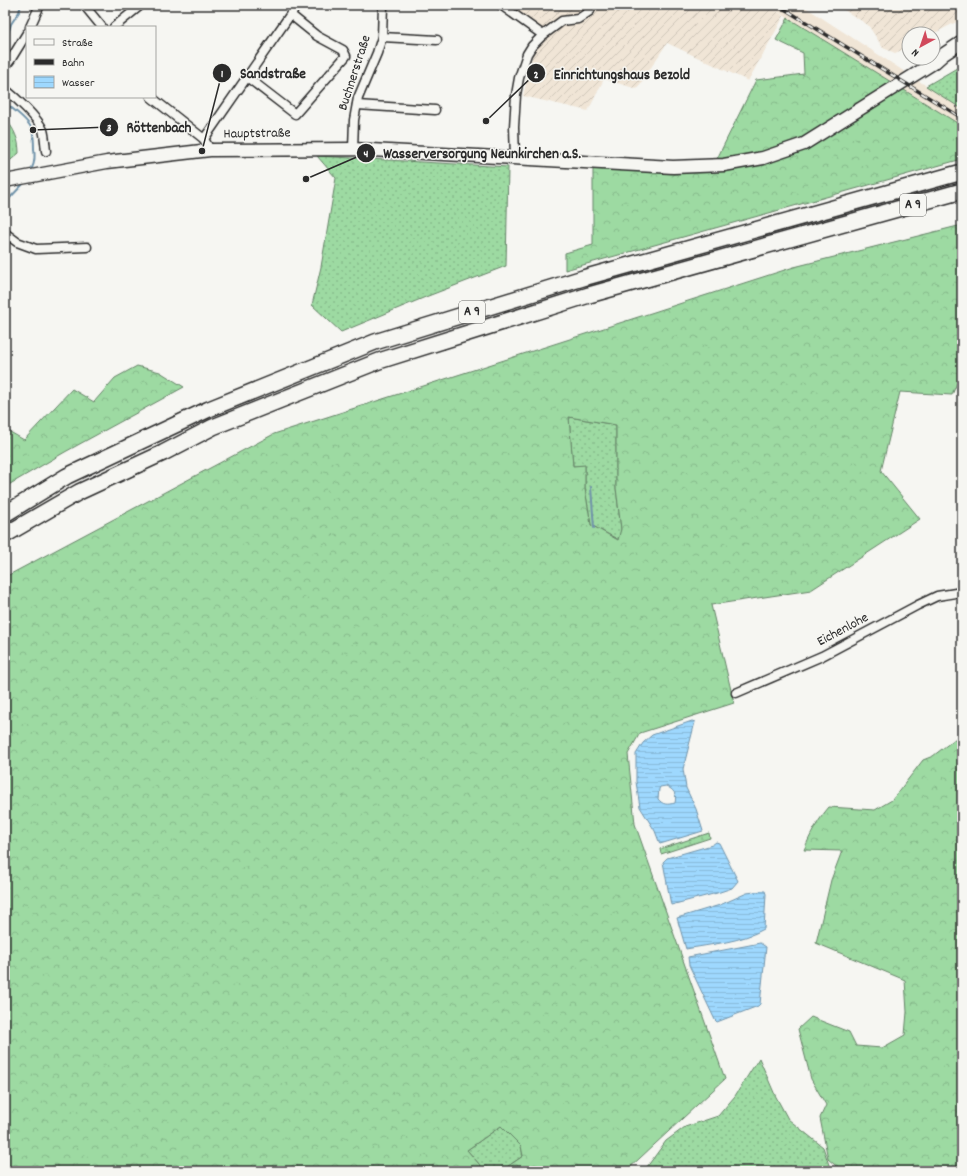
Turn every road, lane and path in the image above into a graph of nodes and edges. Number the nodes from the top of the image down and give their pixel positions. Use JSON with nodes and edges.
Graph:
{"nodes":[{"id":1,"x":40,"y":5,"type":"edge"},
{"id":2,"x":84,"y":5,"type":"edge"},
{"id":3,"x":141,"y":5,"type":"edge"},
{"id":4,"x":298,"y":5,"type":"edge"},
{"id":5,"x":383,"y":5,"type":"edge"},
{"id":6,"x":500,"y":5,"type":"edge"},
{"id":7,"x":590,"y":11,"type":"dead end"},
{"id":8,"x":292,"y":15,"type":"junction"},
{"id":9,"x":97,"y":25,"type":"edge"},
{"id":10,"x":30,"y":26,"type":"edge"},
{"id":11,"x":115,"y":26,"type":"edge"},
{"id":12,"x":26,"y":35,"type":"edge"},
{"id":13,"x":543,"y":35,"type":"junction"},
{"id":14,"x":382,"y":38,"type":"junction"},
{"id":15,"x":437,"y":40,"type":"dead end"},
{"id":16,"x":962,"y":42,"type":"edge"},
{"id":17,"x":962,"y":49,"type":"edge"},
{"id":18,"x":941,"y":57,"type":"edge"},
{"id":19,"x":941,"y":60,"type":"edge"},
{"id":20,"x":929,"y":66,"type":"edge"},
{"id":21,"x":5,"y":67,"type":"edge"},
{"id":22,"x":248,"y":77,"type":"junction"},
{"id":23,"x":5,"y":88,"type":"edge"},
{"id":24,"x":152,"y":98,"type":"edge"},
{"id":25,"x":357,"y":105,"type":"junction"},
{"id":26,"x":435,"y":110,"type":"dead end"},
{"id":27,"x":207,"y":144,"type":"junction"},
{"id":28,"x":353,"y":149,"type":"junction"},
{"id":29,"x":46,"y":151,"type":"dead end"},
{"id":30,"x":515,"y":158,"type":"junction"},
{"id":31,"x":962,"y":172,"type":"edge"},
{"id":32,"x":5,"y":181,"type":"edge"},
{"id":33,"x":962,"y":191,"type":"edge"},
{"id":34,"x":5,"y":233,"type":"edge"},
{"id":35,"x":87,"y":247,"type":"dead end"},
{"id":36,"x":5,"y":514,"type":"edge"},
{"id":37,"x":5,"y":535,"type":"edge"},
{"id":38,"x":962,"y":592,"type":"edge"},
{"id":39,"x":736,"y":693,"type":"dead end"}],
"edges":[{"from":1,"to":10,"type":"street"},
{"from":2,"to":9,"type":"street"},
{"from":3,"to":11,"type":"street"},
{"from":4,"to":8,"type":"street"},
{"from":5,"to":14,"type":"street","name":"Buchnerstraße"},
{"from":6,"to":13,"type":"street"},
{"from":7,"to":13,"type":"street"},
{"from":8,"to":22,"type":"street"},
{"from":8,"to":22,"type":"street"},
{"from":12,"to":21,"type":"street"},
{"from":13,"to":30,"type":"street"},
{"from":14,"to":15,"type":"street"},
{"from":14,"to":25,"type":"street","name":"Buchnerstraße"},
{"from":16,"to":18,"type":"main road"},
{"from":17,"to":19,"type":"main road"},
{"from":20,"to":30,"type":"main road","name":"Hauptstraße"},
{"from":22,"to":27,"type":"street"},
{"from":23,"to":29,"type":"street"},
{"from":24,"to":27,"type":"street"},
{"from":25,"to":26,"type":"street"},
{"from":25,"to":28,"type":"street","name":"Buchnerstraße"},
{"from":27,"to":28,"type":"main road","name":"Hauptstraße"},
{"from":27,"to":32,"type":"main road","name":"Hauptstraße"},
{"from":28,"to":30,"type":"main road","name":"Hauptstraße"},
{"from":31,"to":36,"type":"highway","number":"A 9"},
{"from":33,"to":37,"type":"highway","number":"A 9"},
{"from":34,"to":35,"type":"street"},
{"from":38,"to":39,"type":"street","name":"Eichenlohe"}]}
